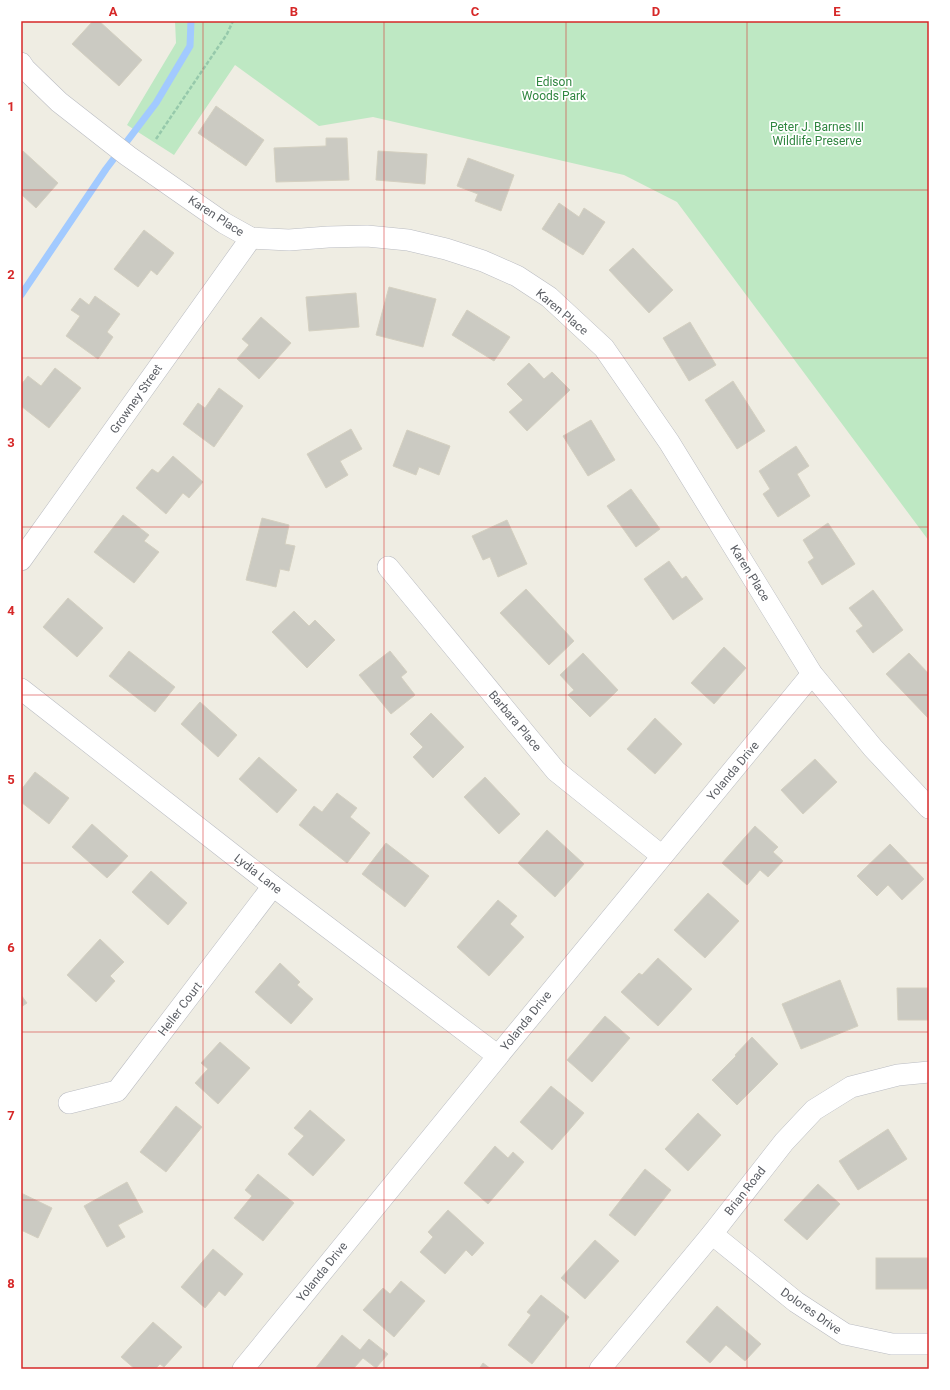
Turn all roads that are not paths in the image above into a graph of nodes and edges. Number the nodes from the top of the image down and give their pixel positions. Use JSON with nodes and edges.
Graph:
{"nodes":[{"id":1,"x":22,"y":68,"type":"edge"},
{"id":2,"x":251,"y":238,"type":"junction"},
{"id":3,"x":21,"y":560,"type":"edge"},
{"id":4,"x":388,"y":567,"type":"dead end"},
{"id":5,"x":812,"y":674,"type":"junction"},
{"id":6,"x":21,"y":689,"type":"edge"},
{"id":7,"x":929,"y":808,"type":"edge"},
{"id":8,"x":662,"y":856,"type":"junction"},
{"id":9,"x":273,"y":886,"type":"junction"},
{"id":10,"x":498,"y":1056,"type":"junction"},
{"id":11,"x":929,"y":1072,"type":"edge"},
{"id":12,"x":69,"y":1103,"type":"dead end"},
{"id":13,"x":712,"y":1234,"type":"junction"},
{"id":14,"x":929,"y":1344,"type":"edge"},
{"id":15,"x":242,"y":1369,"type":"edge"},
{"id":16,"x":600,"y":1369,"type":"edge"}],
"edges":[{"from":1,"to":2,"type":"street","name":"Karen Place"},
{"from":2,"to":3,"type":"street","name":"Growney Street"},
{"from":2,"to":5,"type":"street","name":"Karen Place"},
{"from":4,"to":8,"type":"street","name":"Barbara Place"},
{"from":5,"to":7,"type":"street","name":"Karen Place"},
{"from":5,"to":8,"type":"street","name":"Yolanda Drive"},
{"from":6,"to":9,"type":"street","name":"Lydia Lane"},
{"from":8,"to":10,"type":"street","name":"Yolanda Drive"},
{"from":9,"to":10,"type":"street","name":"Lydia Lane"},
{"from":9,"to":12,"type":"street","name":"Heller Court"},
{"from":10,"to":15,"type":"street","name":"Yolanda Drive"},
{"from":11,"to":13,"type":"street","name":"Brian Road"},
{"from":13,"to":14,"type":"street","name":"Dolores Drive"},
{"from":13,"to":16,"type":"street","name":"Brian Road"}]}
